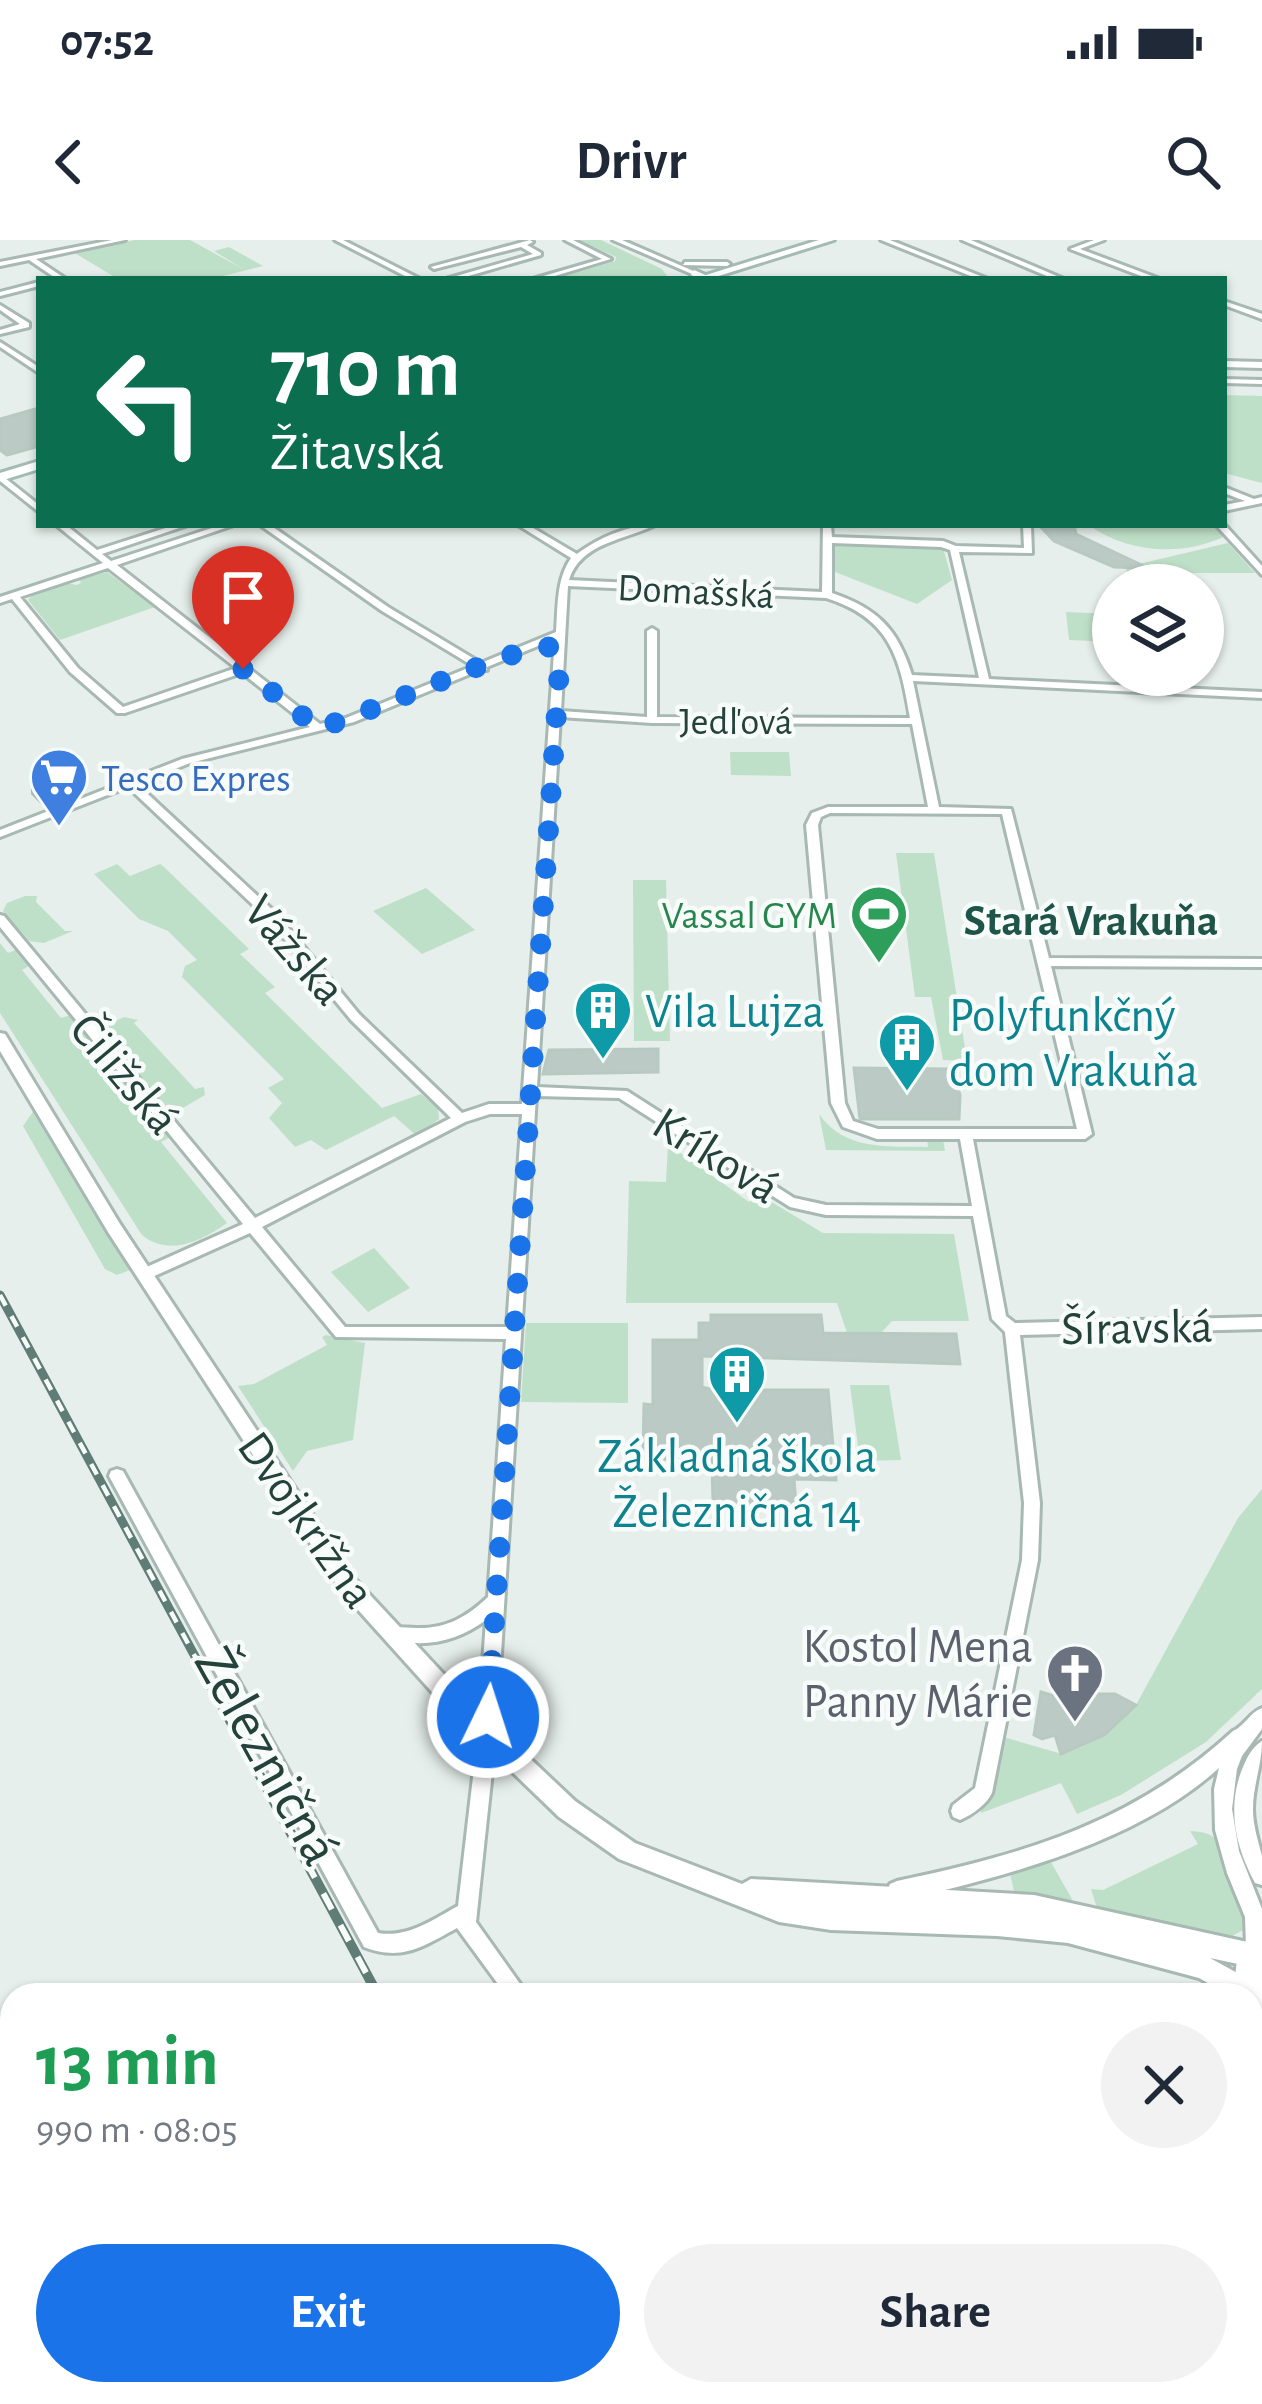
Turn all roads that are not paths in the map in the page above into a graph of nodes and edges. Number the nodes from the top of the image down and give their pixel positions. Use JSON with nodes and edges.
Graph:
{"nodes":[{"id":1,"x":122,"y":240,"type":"edge"},
{"id":2,"x":338,"y":240,"type":"edge"},
{"id":3,"x":488,"y":240,"type":"edge"},
{"id":4,"x":537,"y":240,"type":"edge"},
{"id":5,"x":568,"y":240,"type":"edge"},
{"id":6,"x":616,"y":240,"type":"edge"},
{"id":7,"x":806,"y":240,"type":"edge"},
{"id":8,"x":829,"y":240,"type":"edge"},
{"id":9,"x":884,"y":240,"type":"edge"},
{"id":10,"x":965,"y":240,"type":"edge"},
{"id":11,"x":1101,"y":240,"type":"edge"},
{"id":12,"x":521,"y":244,"type":"junction"},
{"id":13,"x":504,"y":248,"type":"junction"},
{"id":14,"x":30,"y":258,"type":"junction"},
{"id":15,"x":3,"y":261,"type":"edge"},
{"id":16,"x":664,"y":261,"type":"junction"},
{"id":17,"x":434,"y":267,"type":"dead end"},
{"id":18,"x":730,"y":270,"type":"edge"},
{"id":19,"x":57,"y":276,"type":"edge"},
{"id":20,"x":405,"y":276,"type":"edge"},
{"id":21,"x":461,"y":276,"type":"edge"},
{"id":22,"x":548,"y":276,"type":"edge"},
{"id":23,"x":672,"y":276,"type":"edge"},
{"id":24,"x":699,"y":276,"type":"edge"},
{"id":25,"x":976,"y":276,"type":"edge"},
{"id":26,"x":1053,"y":276,"type":"edge"},
{"id":27,"x":1148,"y":276,"type":"edge"},
{"id":28,"x":36,"y":285,"type":"edge"},
{"id":29,"x":0,"y":294,"type":"edge"},
{"id":30,"x":1227,"y":304,"type":"edge"},
{"id":31,"x":0,"y":308,"type":"edge"},
{"id":32,"x":1262,"y":317,"type":"edge"},
{"id":33,"x":0,"y":332,"type":"edge"},
{"id":34,"x":0,"y":344,"type":"edge"},
{"id":35,"x":1227,"y":364,"type":"edge"},
{"id":36,"x":1262,"y":365,"type":"edge"},
{"id":37,"x":36,"y":368,"type":"edge"},
{"id":38,"x":1227,"y":381,"type":"edge"},
{"id":39,"x":1262,"y":382,"type":"edge"},
{"id":40,"x":36,"y":467,"type":"edge"},
{"id":41,"x":36,"y":475,"type":"edge"},
{"id":42,"x":2,"y":481,"type":"edge"},
{"id":43,"x":1227,"y":491,"type":"edge"},
{"id":44,"x":1257,"y":500,"type":"edge"},
{"id":45,"x":35,"y":506,"type":"edge"},
{"id":46,"x":1227,"y":507,"type":"edge"},
{"id":47,"x":64,"y":528,"type":"edge"},
{"id":48,"x":175,"y":528,"type":"edge"},
{"id":49,"x":221,"y":528,"type":"edge"},
{"id":50,"x":268,"y":528,"type":"edge"},
{"id":51,"x":527,"y":528,"type":"edge"},
{"id":52,"x":644,"y":528,"type":"edge"},
{"id":53,"x":827,"y":528,"type":"edge"},
{"id":54,"x":1027,"y":528,"type":"edge"},
{"id":55,"x":1223,"y":528,"type":"edge"},
{"id":56,"x":827,"y":540,"type":"junction"},
{"id":57,"x":954,"y":549,"type":"junction"},
{"id":58,"x":96,"y":553,"type":"junction"},
{"id":59,"x":577,"y":557,"type":"junction"},
{"id":60,"x":111,"y":564,"type":"junction"},
{"id":61,"x":1262,"y":572,"type":"edge"},
{"id":62,"x":565,"y":583,"type":"junction"},
{"id":63,"x":14,"y":595,"type":"junction"},
{"id":64,"x":827,"y":595,"type":"junction"},
{"id":65,"x":0,"y":600,"type":"edge"},
{"id":66,"x":652,"y":631,"type":"dead end"},
{"id":67,"x":562,"y":633,"type":"junction"},
{"id":68,"x":529,"y":646,"type":"junction"},
{"id":69,"x":560,"y":661,"type":"junction"},
{"id":70,"x":483,"y":668,"type":"junction"},
{"id":71,"x":243,"y":669,"type":"junction"},
{"id":72,"x":909,"y":678,"type":"junction"},
{"id":73,"x":985,"y":682,"type":"junction"},
{"id":74,"x":1262,"y":695,"type":"edge"},
{"id":75,"x":556,"y":714,"type":"junction"},
{"id":76,"x":652,"y":720,"type":"junction"},
{"id":77,"x":916,"y":721,"type":"junction"},
{"id":78,"x":318,"y":728,"type":"junction"},
{"id":79,"x":129,"y":782,"type":"junction"},
{"id":80,"x":38,"y":791,"type":"dead end"},
{"id":81,"x":934,"y":810,"type":"junction"},
{"id":82,"x":57,"y":811,"type":"junction"},
{"id":83,"x":2,"y":831,"type":"edge"},
{"id":84,"x":0,"y":919,"type":"edge"},
{"id":85,"x":1046,"y":962,"type":"junction"},
{"id":86,"x":1262,"y":963,"type":"edge"},
{"id":87,"x":0,"y":1038,"type":"edge"},
{"id":88,"x":530,"y":1090,"type":"junction"},
{"id":89,"x":528,"y":1109,"type":"junction"},
{"id":90,"x":460,"y":1119,"type":"junction"},
{"id":91,"x":966,"y":1135,"type":"junction"},
{"id":92,"x":979,"y":1211,"type":"junction"},
{"id":93,"x":252,"y":1226,"type":"junction"},
{"id":94,"x":145,"y":1274,"type":"junction"},
{"id":95,"x":1262,"y":1323,"type":"edge"},
{"id":96,"x":1012,"y":1329,"type":"junction"},
{"id":97,"x":512,"y":1333,"type":"junction"},
{"id":98,"x":117,"y":1476,"type":"dead end"},
{"id":99,"x":496,"y":1598,"type":"junction"},
{"id":100,"x":388,"y":1632,"type":"junction"},
{"id":101,"x":1262,"y":1716,"type":"edge"},
{"id":102,"x":488,"y":1735,"type":"junction"},
{"id":103,"x":1239,"y":1737,"type":"junction"},
{"id":104,"x":1262,"y":1750,"type":"edge"},
{"id":105,"x":960,"y":1810,"type":"dead end"},
{"id":106,"x":1262,"y":1876,"type":"edge"},
{"id":107,"x":729,"y":1887,"type":"junction"},
{"id":108,"x":868,"y":1897,"type":"junction"},
{"id":109,"x":468,"y":1911,"type":"junction"},
{"id":110,"x":1257,"y":1948,"type":"edge"},
{"id":111,"x":509,"y":1983,"type":"edge"},
{"id":112,"x":1232,"y":1983,"type":"edge"},
{"id":113,"x":1250,"y":1983,"type":"edge"}],
"edges":[{"from":1,"to":14,"type":"street"},
{"from":2,"to":20,"type":"street"},
{"from":3,"to":13,"type":"street"},
{"from":4,"to":12,"type":"street"},
{"from":5,"to":22,"type":"street"},
{"from":6,"to":16,"type":"street"},
{"from":7,"to":18,"type":"main road"},
{"from":8,"to":18,"type":"main road"},
{"from":9,"to":25,"type":"street"},
{"from":10,"to":26,"type":"street"},
{"from":11,"to":27,"type":"street"},
{"from":12,"to":13,"type":"street"},
{"from":12,"to":21,"type":"street"},
{"from":13,"to":17,"type":"street"},
{"from":14,"to":15,"type":"street"},
{"from":14,"to":19,"type":"street"},
{"from":16,"to":18,"type":"street"},
{"from":16,"to":23,"type":"street"},
{"from":16,"to":24,"type":"street"},
{"from":28,"to":29,"type":"street"},
{"from":30,"to":32,"type":"street"},
{"from":31,"to":33,"type":"street"},
{"from":34,"to":37,"type":"street"},
{"from":35,"to":36,"type":"street"},
{"from":38,"to":39,"type":"street"},
{"from":40,"to":42,"type":"main road"},
{"from":41,"to":42,"type":"main road"},
{"from":42,"to":45,"type":"street"},
{"from":43,"to":44,"type":"street"},
{"from":44,"to":46,"type":"street"},
{"from":47,"to":58,"type":"street"},
{"from":48,"to":58,"type":"street"},
{"from":49,"to":60,"type":"street"},
{"from":50,"to":70,"type":"street"},
{"from":51,"to":59,"type":"street"},
{"from":52,"to":59,"type":"street"},
{"from":53,"to":56,"type":"street"},
{"from":54,"to":57,"type":"street"},
{"from":55,"to":61,"type":"street"},
{"from":56,"to":57,"type":"street"},
{"from":56,"to":64,"type":"street"},
{"from":57,"to":73,"type":"street"},
{"from":58,"to":60,"type":"street"},
{"from":59,"to":62,"type":"street"},
{"from":60,"to":63,"type":"street"},
{"from":60,"to":71,"type":"street"},
{"from":62,"to":64,"type":"street","name":"Domašská"},
{"from":62,"to":67,"type":"street"},
{"from":63,"to":65,"type":"street"},
{"from":63,"to":71,"type":"street"},
{"from":64,"to":72,"type":"street"},
{"from":66,"to":76,"type":"street"},
{"from":67,"to":68,"type":"street"},
{"from":67,"to":69,"type":"street"},
{"from":68,"to":69,"type":"street"},
{"from":68,"to":70,"type":"street"},
{"from":69,"to":75,"type":"street"},
{"from":70,"to":78,"type":"street"},
{"from":71,"to":78,"type":"street"},
{"from":72,"to":73,"type":"street"},
{"from":72,"to":77,"type":"street"},
{"from":73,"to":74,"type":"street"},
{"from":75,"to":76,"type":"street","name":"Jedľová"},
{"from":75,"to":88,"type":"street"},
{"from":76,"to":77,"type":"street","name":"Jedľová"},
{"from":77,"to":81,"type":"street"},
{"from":78,"to":79,"type":"street"},
{"from":79,"to":82,"type":"street"},
{"from":79,"to":90,"type":"street","name":"Vážska"},
{"from":80,"to":82,"type":"street"},
{"from":81,"to":85,"type":"street"},
{"from":81,"to":91,"type":"street"},
{"from":82,"to":83,"type":"street"},
{"from":84,"to":93,"type":"street","name":"Čiližská"},
{"from":85,"to":86,"type":"street"},
{"from":85,"to":91,"type":"street"},
{"from":87,"to":94,"type":"street","name":"Dvojkrížna"},
{"from":88,"to":89,"type":"street"},
{"from":88,"to":92,"type":"street","name":"Kríková"},
{"from":89,"to":90,"type":"street"},
{"from":89,"to":97,"type":"street"},
{"from":90,"to":93,"type":"street"},
{"from":91,"to":92,"type":"street"},
{"from":92,"to":96,"type":"street"},
{"from":93,"to":94,"type":"street"},
{"from":93,"to":97,"type":"street","name":"Čiližská"},
{"from":94,"to":100,"type":"street","name":"Dvojkrížna"},
{"from":95,"to":96,"type":"street","name":"Šíravská"},
{"from":96,"to":105,"type":"street"},
{"from":97,"to":99,"type":"street"},
{"from":98,"to":109,"type":"street","name":"Železničná"},
{"from":99,"to":100,"type":"street"},
{"from":99,"to":102,"type":"street"},
{"from":100,"to":102,"type":"street","name":"Dvojkrížna"},
{"from":101,"to":103,"type":"street"},
{"from":102,"to":107,"type":"street","name":"Dvojkrížna"},
{"from":102,"to":109,"type":"street"},
{"from":103,"to":108,"type":"street"},
{"from":103,"to":110,"type":"street"},
{"from":104,"to":106,"type":"street"},
{"from":107,"to":108,"type":"street","name":"Dvojkrížna"},
{"from":107,"to":112,"type":"street","name":"Dvojkrížna"},
{"from":108,"to":110,"type":"street","name":"Dvojkrížna"},
{"from":109,"to":111,"type":"street"},
{"from":110,"to":113,"type":"main road"}]}
